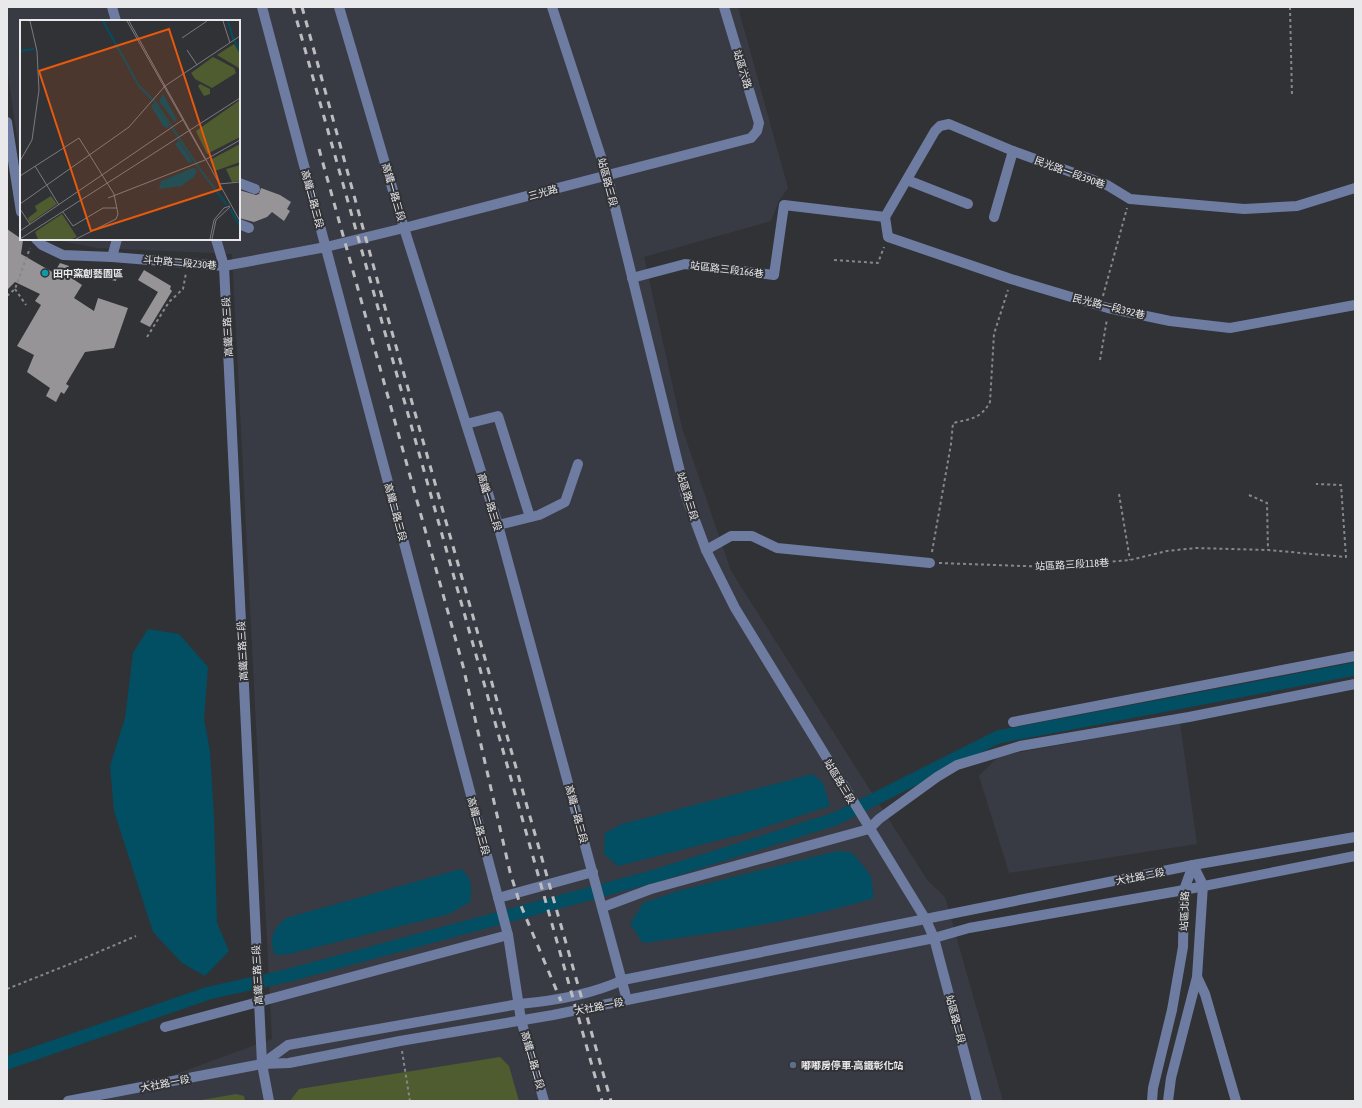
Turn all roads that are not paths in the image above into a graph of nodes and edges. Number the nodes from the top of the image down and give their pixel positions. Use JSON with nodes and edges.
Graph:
{"nodes":[{"id":1,"x":112,"y":7,"type":"edge"},
{"id":2,"x":262,"y":7,"type":"edge"},
{"id":3,"x":339,"y":7,"type":"edge"},
{"id":4,"x":552,"y":7,"type":"edge"},
{"id":5,"x":724,"y":7,"type":"edge"},
{"id":6,"x":116,"y":20,"type":"edge"},
{"id":7,"x":7,"y":122,"type":"edge"},
{"id":8,"x":757,"y":131,"type":"joint"},
{"id":9,"x":1013,"y":151,"type":"junction"},
{"id":10,"x":607,"y":175,"type":"junction"},
{"id":11,"x":907,"y":180,"type":"junction"},
{"id":12,"x":240,"y":183,"type":"edge"},
{"id":13,"x":1355,"y":188,"type":"edge"},
{"id":14,"x":255,"y":189,"type":"dead end"},
{"id":15,"x":968,"y":204,"type":"dead end"},
{"id":16,"x":20,"y":206,"type":"edge"},
{"id":17,"x":994,"y":217,"type":"dead end"},
{"id":18,"x":885,"y":218,"type":"junction"},
{"id":19,"x":240,"y":224,"type":"edge"},
{"id":20,"x":249,"y":228,"type":"dead end"},
{"id":21,"x":404,"y":228,"type":"junction"},
{"id":22,"x":117,"y":240,"type":"edge"},
{"id":23,"x":216,"y":240,"type":"edge"},
{"id":24,"x":34,"y":242,"type":"edge"},
{"id":25,"x":326,"y":247,"type":"junction"},
{"id":26,"x":112,"y":257,"type":"junction"},
{"id":27,"x":224,"y":266,"type":"junction"},
{"id":28,"x":632,"y":278,"type":"junction"},
{"id":29,"x":1355,"y":305,"type":"edge"},
{"id":30,"x":466,"y":424,"type":"junction"},
{"id":31,"x":578,"y":464,"type":"dead end"},
{"id":32,"x":530,"y":517,"type":"junction"},
{"id":33,"x":498,"y":525,"type":"junction"},
{"id":34,"x":706,"y":550,"type":"junction"},
{"id":35,"x":930,"y":563,"type":"road end"},
{"id":36,"x":1355,"y":656,"type":"edge"},
{"id":37,"x":1355,"y":684,"type":"edge"},
{"id":38,"x":1013,"y":722,"type":"dead end"},
{"id":39,"x":869,"y":829,"type":"junction"},
{"id":40,"x":1355,"y":838,"type":"edge"},
{"id":41,"x":1355,"y":856,"type":"edge"},
{"id":42,"x":1193,"y":865,"type":"junction"},
{"id":43,"x":593,"y":872,"type":"junction"},
{"id":44,"x":1203,"y":885,"type":"junction"},
{"id":45,"x":1184,"y":890,"type":"junction"},
{"id":46,"x":498,"y":898,"type":"junction"},
{"id":47,"x":603,"y":907,"type":"junction"},
{"id":48,"x":926,"y":920,"type":"junction"},
{"id":49,"x":508,"y":935,"type":"junction"},
{"id":50,"x":934,"y":938,"type":"junction"},
{"id":51,"x":1197,"y":977,"type":"junction"},
{"id":52,"x":623,"y":980,"type":"junction"},
{"id":53,"x":627,"y":1000,"type":"junction"},
{"id":54,"x":259,"y":1002,"type":"junction"},
{"id":55,"x":519,"y":1004,"type":"junction"},
{"id":56,"x":521,"y":1020,"type":"junction"},
{"id":57,"x":165,"y":1027,"type":"dead end"},
{"id":58,"x":262,"y":1064,"type":"junction"},
{"id":59,"x":68,"y":1101,"type":"edge"},
{"id":60,"x":269,"y":1101,"type":"edge"},
{"id":61,"x":544,"y":1101,"type":"edge"},
{"id":62,"x":977,"y":1101,"type":"edge"},
{"id":63,"x":1152,"y":1101,"type":"edge"},
{"id":64,"x":1168,"y":1101,"type":"edge"},
{"id":65,"x":1236,"y":1101,"type":"edge"}],
"edges":[{"from":1,"to":6,"type":"street"},
{"from":2,"to":25,"type":"street","name":"高鐵二路三段"},
{"from":3,"to":21,"type":"street","name":"高鐵一路三段"},
{"from":4,"to":10,"type":"street","name":"站區路三段"},
{"from":5,"to":8,"type":"street","name":"站區六路"},
{"from":7,"to":16,"type":"street"},
{"from":8,"to":10,"type":"street","name":"三光路"},
{"from":9,"to":11,"type":"street","name":"民光路一段390巷"},
{"from":9,"to":13,"type":"street","name":"民光路一段390巷"},
{"from":9,"to":17,"type":"street"},
{"from":10,"to":21,"type":"street","name":"三光路"},
{"from":10,"to":28,"type":"street","name":"站區路三段"},
{"from":11,"to":15,"type":"street"},
{"from":11,"to":18,"type":"street","name":"民光路一段390巷"},
{"from":12,"to":14,"type":"street"},
{"from":18,"to":28,"type":"street","name":"站區路三段166巷"},
{"from":18,"to":29,"type":"street","name":"民光路一段392巷"},
{"from":19,"to":20,"type":"street"},
{"from":21,"to":25,"type":"street","name":"三光路"},
{"from":21,"to":30,"type":"street","name":"高鐵一路三段"},
{"from":22,"to":26,"type":"street"},
{"from":23,"to":27,"type":"street","name":"高鐵三路三段"},
{"from":24,"to":26,"type":"street","name":"斗中路二段230巷"},
{"from":25,"to":27,"type":"street","name":"斗中路二段230巷"},
{"from":25,"to":46,"type":"street","name":"高鐵二路三段"},
{"from":26,"to":27,"type":"street","name":"斗中路二段230巷"},
{"from":27,"to":54,"type":"street","name":"高鐵三路三段"},
{"from":28,"to":34,"type":"street","name":"站區路三段"},
{"from":30,"to":32,"type":"street"},
{"from":30,"to":33,"type":"street","name":"高鐵一路三段"},
{"from":31,"to":32,"type":"street"},
{"from":32,"to":33,"type":"street"},
{"from":33,"to":43,"type":"street","name":"高鐵一路三段"},
{"from":34,"to":35,"type":"street"},
{"from":34,"to":39,"type":"street","name":"站區路三段"},
{"from":36,"to":38,"type":"street"},
{"from":37,"to":39,"type":"street"},
{"from":39,"to":47,"type":"street"},
{"from":39,"to":48,"type":"street","name":"站區路三段"},
{"from":40,"to":42,"type":"street","name":"大社路二段"},
{"from":41,"to":44,"type":"street","name":"大社路二段"},
{"from":42,"to":44,"type":"street","name":"站區北路"},
{"from":42,"to":45,"type":"street","name":"站區北路"},
{"from":42,"to":48,"type":"street","name":"大社路二段"},
{"from":43,"to":46,"type":"street"},
{"from":43,"to":47,"type":"street","name":"高鐵一路三段"},
{"from":44,"to":45,"type":"street","name":"大社路二段"},
{"from":44,"to":51,"type":"street","name":"站區北路"},
{"from":45,"to":50,"type":"street","name":"大社路二段"},
{"from":45,"to":63,"type":"street","name":"站區北路"},
{"from":46,"to":49,"type":"street","name":"高鐵二路三段"},
{"from":47,"to":52,"type":"street","name":"高鐵一路三段"},
{"from":48,"to":50,"type":"street","name":"站區路三段"},
{"from":48,"to":52,"type":"street","name":"大社路一段"},
{"from":49,"to":54,"type":"street"},
{"from":49,"to":55,"type":"street","name":"高鐵二路三段"},
{"from":50,"to":53,"type":"street","name":"大社路一段"},
{"from":50,"to":62,"type":"street","name":"站區路二段"},
{"from":51,"to":64,"type":"street","name":"站區北路"},
{"from":51,"to":65,"type":"street"},
{"from":52,"to":53,"type":"street","name":"高鐵一路三段"},
{"from":52,"to":55,"type":"street","name":"大社路一段"},
{"from":53,"to":56,"type":"street","name":"大社路一段"},
{"from":54,"to":57,"type":"street"},
{"from":54,"to":58,"type":"street","name":"高鐵三路三段"},
{"from":55,"to":56,"type":"street","name":"高鐵二路三段"},
{"from":55,"to":58,"type":"street","name":"大社路一段"},
{"from":56,"to":58,"type":"street","name":"大社路一段"},
{"from":56,"to":61,"type":"street","name":"高鐵二路二段"},
{"from":58,"to":59,"type":"street","name":"大社路一段"},
{"from":58,"to":60,"type":"street","name":"高鐵三路三段"}]}
